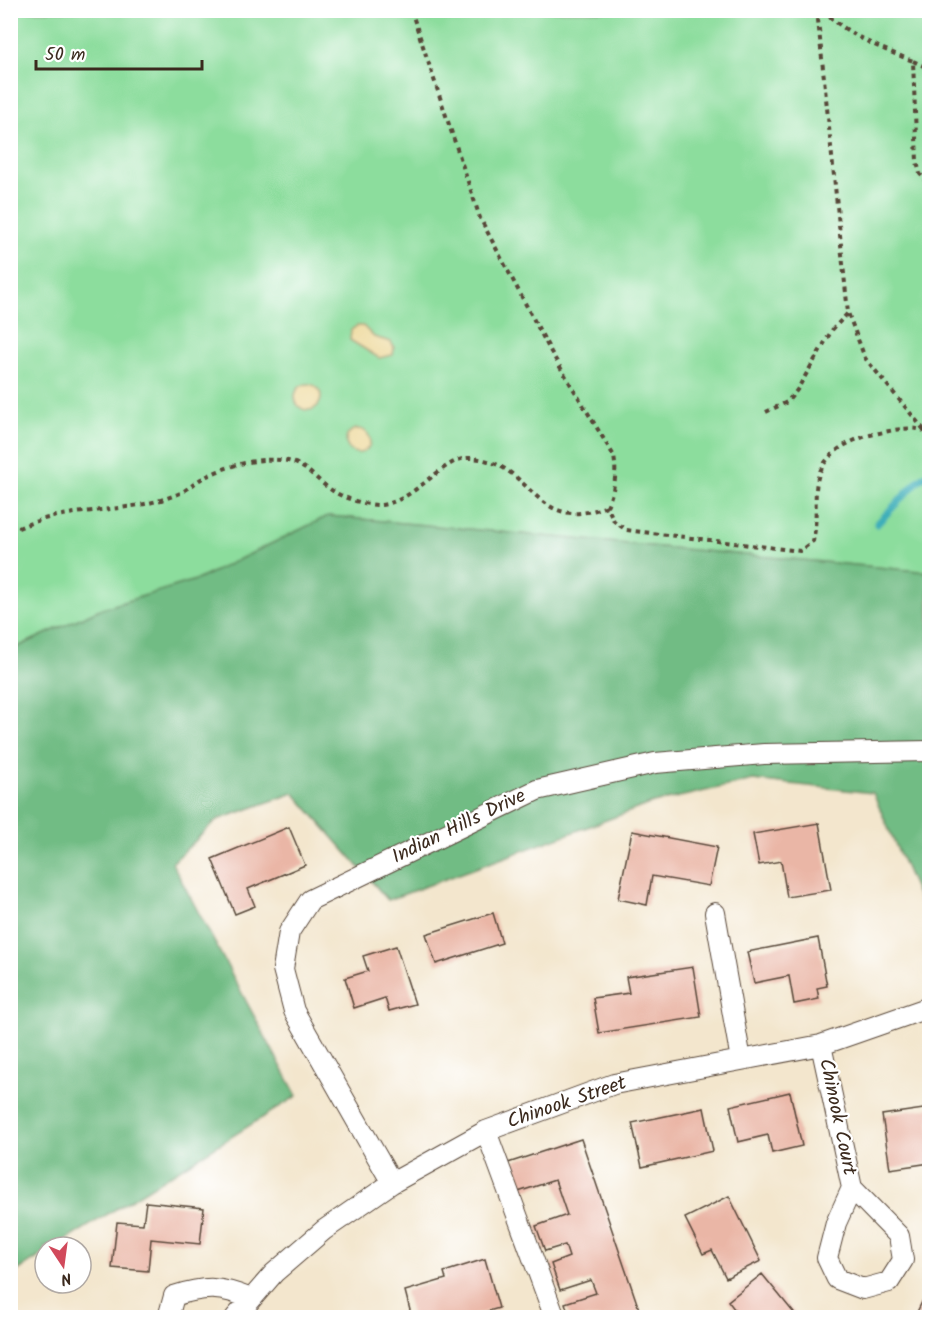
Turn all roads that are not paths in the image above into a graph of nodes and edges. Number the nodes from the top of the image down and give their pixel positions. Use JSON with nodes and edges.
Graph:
{"nodes":[{"id":1,"x":930,"y":751,"type":"edge"},
{"id":2,"x":715,"y":913,"type":"dead end"},
{"id":3,"x":930,"y":1007,"type":"edge"},
{"id":4,"x":821,"y":1045,"type":"junction"},
{"id":5,"x":741,"y":1060,"type":"junction"},
{"id":6,"x":486,"y":1131,"type":"junction"},
{"id":7,"x":392,"y":1183,"type":"junction"},
{"id":8,"x":852,"y":1188,"type":"junction"},
{"id":9,"x":251,"y":1299,"type":"junction"},
{"id":10,"x":168,"y":1317,"type":"edge"},
{"id":11,"x":236,"y":1317,"type":"edge"},
{"id":12,"x":555,"y":1317,"type":"edge"}],
"edges":[{"from":1,"to":7,"type":"street","name":"Indian Hills Drive"},
{"from":2,"to":5,"type":"street"},
{"from":3,"to":4,"type":"street","name":"Chinook Street"},
{"from":4,"to":5,"type":"street","name":"Chinook Street"},
{"from":4,"to":8,"type":"street","name":"Chinook Court"},
{"from":5,"to":6,"type":"street","name":"Chinook Street"},
{"from":6,"to":7,"type":"street","name":"Chinook Street"},
{"from":6,"to":12,"type":"street"},
{"from":7,"to":9,"type":"street","name":"Chinook Street"},
{"from":8,"to":8,"type":"street","name":"Chinook Court"},
{"from":9,"to":10,"type":"street"},
{"from":9,"to":11,"type":"street","name":"Chinook Street"}]}
